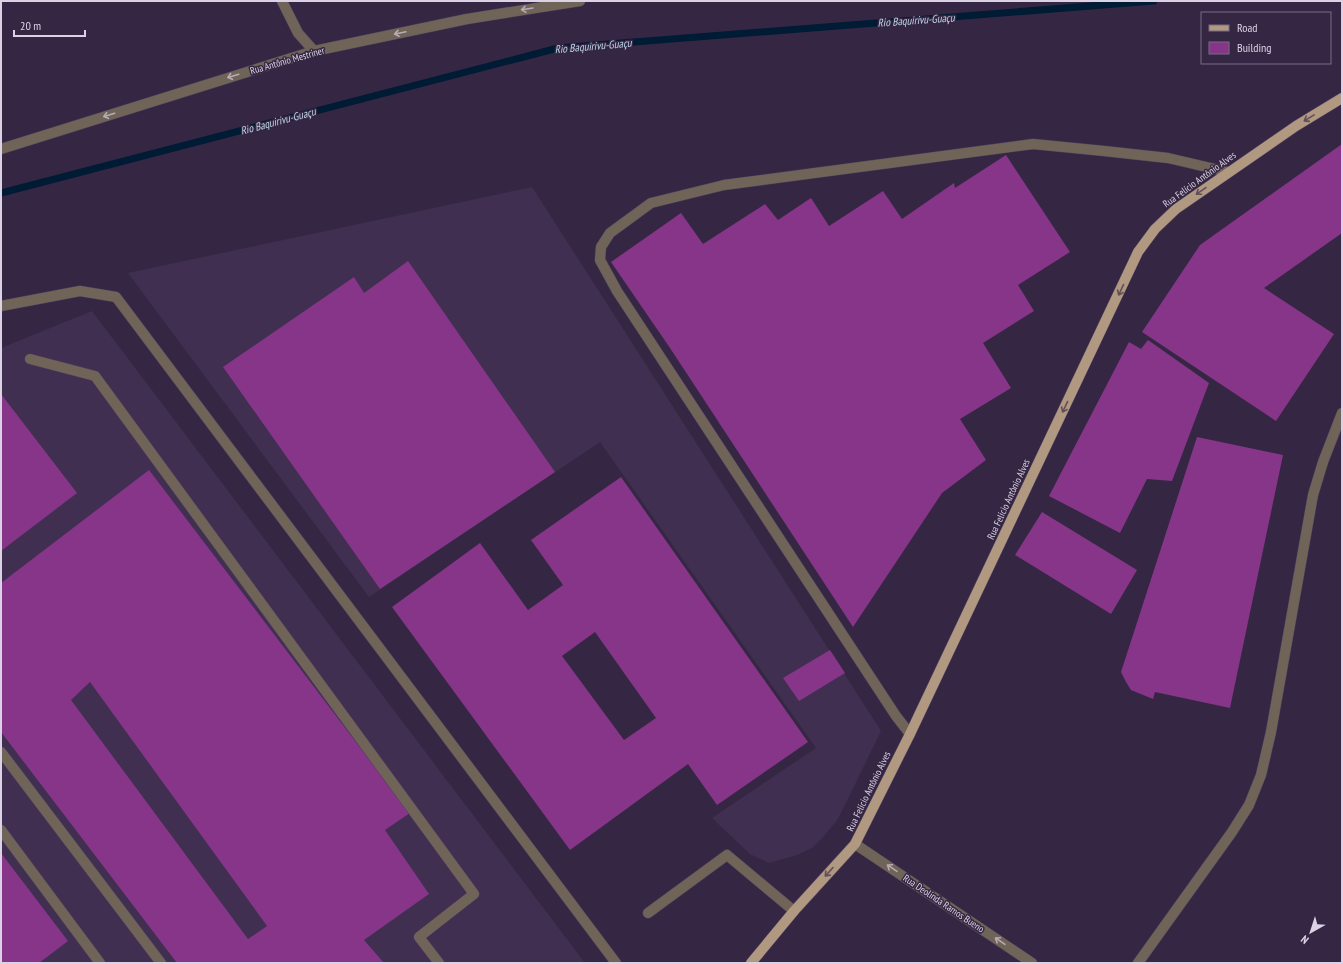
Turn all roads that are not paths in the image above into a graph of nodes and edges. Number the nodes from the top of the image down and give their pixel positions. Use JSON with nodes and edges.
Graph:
{"nodes":[{"id":1,"x":282,"y":1,"type":"edge"},
{"id":2,"x":580,"y":1,"type":"edge"},
{"id":3,"x":314,"y":51,"type":"junction"},
{"id":4,"x":1342,"y":98,"type":"edge"},
{"id":5,"x":1,"y":149,"type":"edge"},
{"id":6,"x":1228,"y":172,"type":"junction"},
{"id":7,"x":1,"y":306,"type":"edge"},
{"id":8,"x":30,"y":359,"type":"dead end"},
{"id":9,"x":1342,"y":413,"type":"edge"},
{"id":10,"x":910,"y":734,"type":"junction"},
{"id":11,"x":1,"y":752,"type":"edge"},
{"id":12,"x":1,"y":830,"type":"edge"},
{"id":13,"x":855,"y":844,"type":"junction"},
{"id":14,"x":794,"y":911,"type":"junction"},
{"id":15,"x":648,"y":913,"type":"dead end"},
{"id":16,"x":100,"y":963,"type":"edge"},
{"id":17,"x":161,"y":963,"type":"edge"},
{"id":18,"x":439,"y":963,"type":"edge"},
{"id":19,"x":616,"y":963,"type":"edge"},
{"id":20,"x":751,"y":963,"type":"edge"},
{"id":21,"x":1032,"y":963,"type":"edge"},
{"id":22,"x":1138,"y":963,"type":"edge"}],
"edges":[{"from":1,"to":3,"type":"street"},
{"from":2,"to":3,"type":"street","name":"Rua Antônio Mestriner","one_way":true},
{"from":3,"to":5,"type":"street","name":"Rua Antônio Mestriner","one_way":true},
{"from":4,"to":6,"type":"main road","name":"Rua Felício Antônio Alves","one_way":true},
{"from":6,"to":10,"type":"main road","name":"Rua Felício Antônio Alves","one_way":true},
{"from":6,"to":10,"type":"street"},
{"from":7,"to":19,"type":"street"},
{"from":8,"to":18,"type":"street"},
{"from":9,"to":22,"type":"street"},
{"from":10,"to":13,"type":"main road","name":"Rua Felício Antônio Alves"},
{"from":11,"to":17,"type":"street"},
{"from":12,"to":16,"type":"street"},
{"from":13,"to":14,"type":"main road","name":"Rua Felício Antônio Alves","one_way":true},
{"from":21,"to":13,"type":"street","name":"Rua Deolinda Ramos Bueno","one_way":true},
{"from":14,"to":15,"type":"street"},
{"from":14,"to":20,"type":"main road","name":"Rua Felício Antônio Alves"}]}
